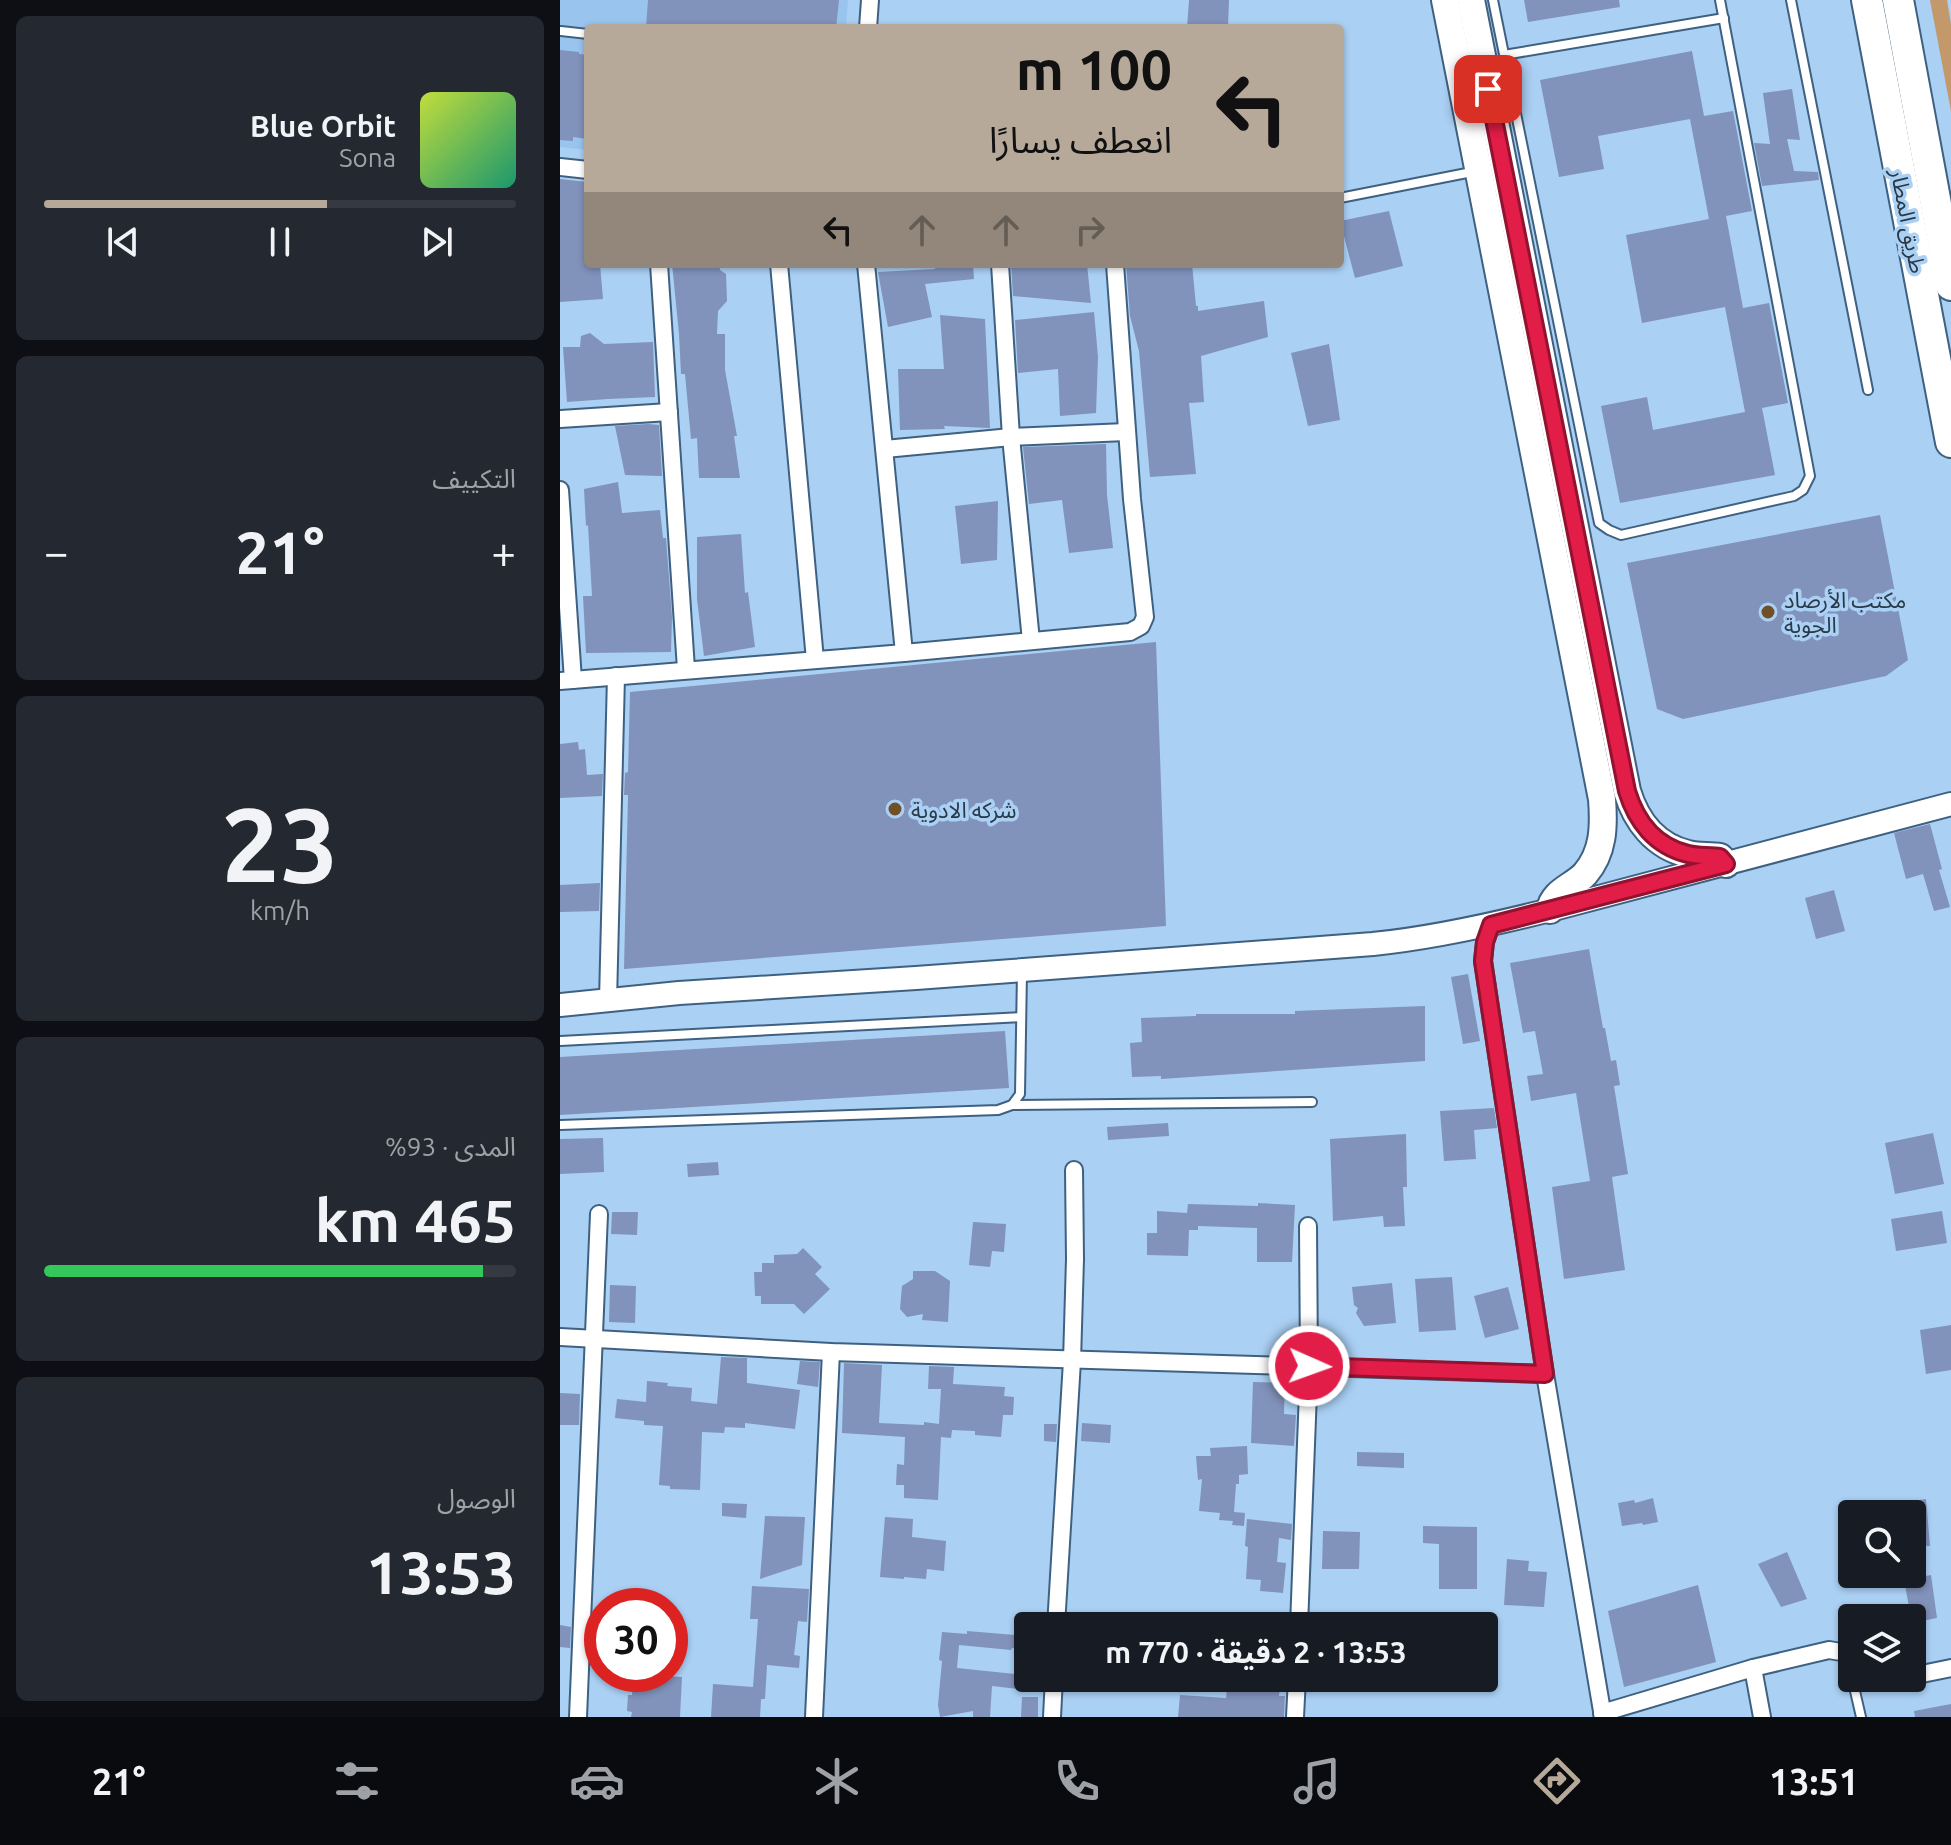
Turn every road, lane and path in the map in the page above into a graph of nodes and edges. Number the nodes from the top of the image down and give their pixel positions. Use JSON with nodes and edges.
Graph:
{"nodes":[{"id":1,"x":870,"y":0,"type":"edge"},
{"id":2,"x":1445,"y":0,"type":"edge"},
{"id":3,"x":1471,"y":0,"type":"edge"},
{"id":4,"x":1493,"y":0,"type":"edge"},
{"id":5,"x":1720,"y":0,"type":"edge"},
{"id":6,"x":1791,"y":0,"type":"edge"},
{"id":7,"x":1867,"y":0,"type":"edge"},
{"id":8,"x":1898,"y":0,"type":"edge"},
{"id":9,"x":1724,"y":18,"type":"junction"},
{"id":10,"x":868,"y":24,"type":"edge"},
{"id":11,"x":561,"y":31,"type":"edge"},
{"id":12,"x":584,"y":34,"type":"edge"},
{"id":13,"x":1504,"y":55,"type":"junction"},
{"id":14,"x":1484,"y":158,"type":"junction"},
{"id":15,"x":560,"y":167,"type":"edge"},
{"id":16,"x":584,"y":170,"type":"edge"},
{"id":17,"x":1344,"y":197,"type":"edge"},
{"id":18,"x":659,"y":268,"type":"edge"},
{"id":19,"x":779,"y":268,"type":"edge"},
{"id":20,"x":866,"y":268,"type":"edge"},
{"id":21,"x":1000,"y":268,"type":"edge"},
{"id":22,"x":1115,"y":268,"type":"edge"},
{"id":23,"x":1951,"y":285,"type":"edge"},
{"id":24,"x":1868,"y":390,"type":"dead end"},
{"id":25,"x":669,"y":412,"type":"junction"},
{"id":26,"x":560,"y":419,"type":"edge"},
{"id":27,"x":1126,"y":432,"type":"junction"},
{"id":28,"x":1011,"y":437,"type":"junction"},
{"id":29,"x":1951,"y":442,"type":"edge"},
{"id":30,"x":885,"y":449,"type":"junction"},
{"id":31,"x":560,"y":490,"type":"edge"},
{"id":32,"x":1031,"y":641,"type":"junction"},
{"id":33,"x":904,"y":653,"type":"junction"},
{"id":34,"x":815,"y":660,"type":"junction"},
{"id":35,"x":686,"y":669,"type":"junction"},
{"id":36,"x":616,"y":676,"type":"junction"},
{"id":37,"x":567,"y":680,"type":"edge"},
{"id":38,"x":1951,"y":804,"type":"edge"},
{"id":39,"x":1726,"y":864,"type":"junction"},
{"id":40,"x":1550,"y":910,"type":"junction"},
{"id":41,"x":1491,"y":925,"type":"junction"},
{"id":42,"x":1458,"y":932,"type":"junction"},
{"id":43,"x":1483,"y":961,"type":"junction"},
{"id":44,"x":1022,"y":970,"type":"junction"},
{"id":45,"x":608,"y":1001,"type":"junction"},
{"id":46,"x":560,"y":1005,"type":"edge"},
{"id":47,"x":1021,"y":1017,"type":"junction"},
{"id":48,"x":560,"y":1041,"type":"edge"},
{"id":49,"x":1312,"y":1102,"type":"dead end"},
{"id":50,"x":1012,"y":1105,"type":"junction"},
{"id":51,"x":560,"y":1125,"type":"edge"},
{"id":52,"x":1074,"y":1170,"type":"dead end"},
{"id":53,"x":599,"y":1214,"type":"dead end"},
{"id":54,"x":1308,"y":1226,"type":"dead end"},
{"id":55,"x":560,"y":1337,"type":"edge"},
{"id":56,"x":594,"y":1339,"type":"junction"},
{"id":57,"x":831,"y":1352,"type":"junction"},
{"id":58,"x":1072,"y":1361,"type":"junction"},
{"id":59,"x":1309,"y":1366,"type":"junction"},
{"id":60,"x":1545,"y":1374,"type":"junction"},
{"id":61,"x":1057,"y":1612,"type":"edge"},
{"id":62,"x":1300,"y":1612,"type":"edge"},
{"id":63,"x":1838,"y":1652,"type":"edge"},
{"id":64,"x":1753,"y":1668,"type":"junction"},
{"id":65,"x":1951,"y":1668,"type":"edge"},
{"id":66,"x":1926,"y":1673,"type":"edge"},
{"id":67,"x":1053,"y":1692,"type":"edge"},
{"id":68,"x":1296,"y":1692,"type":"edge"},
{"id":69,"x":1855,"y":1692,"type":"edge"},
{"id":70,"x":1602,"y":1715,"type":"edge"},
{"id":71,"x":578,"y":1717,"type":"edge"},
{"id":72,"x":814,"y":1717,"type":"edge"},
{"id":73,"x":1052,"y":1717,"type":"edge"},
{"id":74,"x":1295,"y":1717,"type":"edge"},
{"id":75,"x":1762,"y":1717,"type":"edge"},
{"id":76,"x":1861,"y":1717,"type":"edge"}],
"edges":[{"from":1,"to":10,"type":"street"},
{"from":2,"to":14,"type":"main road"},
{"from":3,"to":14,"type":"main road"},
{"from":4,"to":13,"type":"lane"},
{"from":5,"to":9,"type":"lane"},
{"from":6,"to":24,"type":"lane"},
{"from":7,"to":29,"type":"highway","name":"طريق المطار"},
{"from":8,"to":23,"type":"highway","name":"طريق المطار"},
{"from":9,"to":13,"type":"lane"},
{"from":9,"to":13,"type":"lane"},
{"from":11,"to":12,"type":"lane"},
{"from":14,"to":17,"type":"lane"},
{"from":14,"to":39,"type":"main road"},
{"from":14,"to":40,"type":"main road"},
{"from":15,"to":16,"type":"street"},
{"from":18,"to":25,"type":"street"},
{"from":19,"to":34,"type":"street"},
{"from":20,"to":30,"type":"street"},
{"from":21,"to":28,"type":"street"},
{"from":22,"to":27,"type":"street"},
{"from":25,"to":26,"type":"street"},
{"from":25,"to":35,"type":"street"},
{"from":27,"to":28,"type":"street"},
{"from":27,"to":32,"type":"street"},
{"from":28,"to":30,"type":"street"},
{"from":28,"to":32,"type":"street"},
{"from":30,"to":33,"type":"street"},
{"from":31,"to":37,"type":"street"},
{"from":32,"to":33,"type":"street"},
{"from":33,"to":34,"type":"street"},
{"from":34,"to":35,"type":"street"},
{"from":35,"to":36,"type":"street"},
{"from":36,"to":37,"type":"street"},
{"from":36,"to":45,"type":"street"},
{"from":38,"to":39,"type":"street"},
{"from":39,"to":40,"type":"street"},
{"from":40,"to":41,"type":"street"},
{"from":41,"to":42,"type":"street"},
{"from":41,"to":43,"type":"street"},
{"from":42,"to":43,"type":"street"},
{"from":42,"to":44,"type":"street"},
{"from":43,"to":60,"type":"street"},
{"from":44,"to":45,"type":"street"},
{"from":44,"to":47,"type":"lane"},
{"from":45,"to":46,"type":"street"},
{"from":47,"to":48,"type":"lane"},
{"from":47,"to":50,"type":"lane"},
{"from":49,"to":50,"type":"lane"},
{"from":50,"to":51,"type":"lane"},
{"from":52,"to":58,"type":"street"},
{"from":53,"to":56,"type":"street"},
{"from":54,"to":59,"type":"street"},
{"from":55,"to":56,"type":"street"},
{"from":56,"to":57,"type":"street"},
{"from":56,"to":71,"type":"street"},
{"from":57,"to":58,"type":"street"},
{"from":57,"to":72,"type":"street"},
{"from":58,"to":59,"type":"street"},
{"from":58,"to":61,"type":"street"},
{"from":59,"to":60,"type":"street"},
{"from":59,"to":62,"type":"street"},
{"from":60,"to":70,"type":"street"},
{"from":63,"to":64,"type":"street"},
{"from":64,"to":70,"type":"street"},
{"from":64,"to":75,"type":"street"},
{"from":65,"to":66,"type":"street"},
{"from":67,"to":73,"type":"street"},
{"from":68,"to":74,"type":"street"},
{"from":69,"to":76,"type":"lane"}]}
